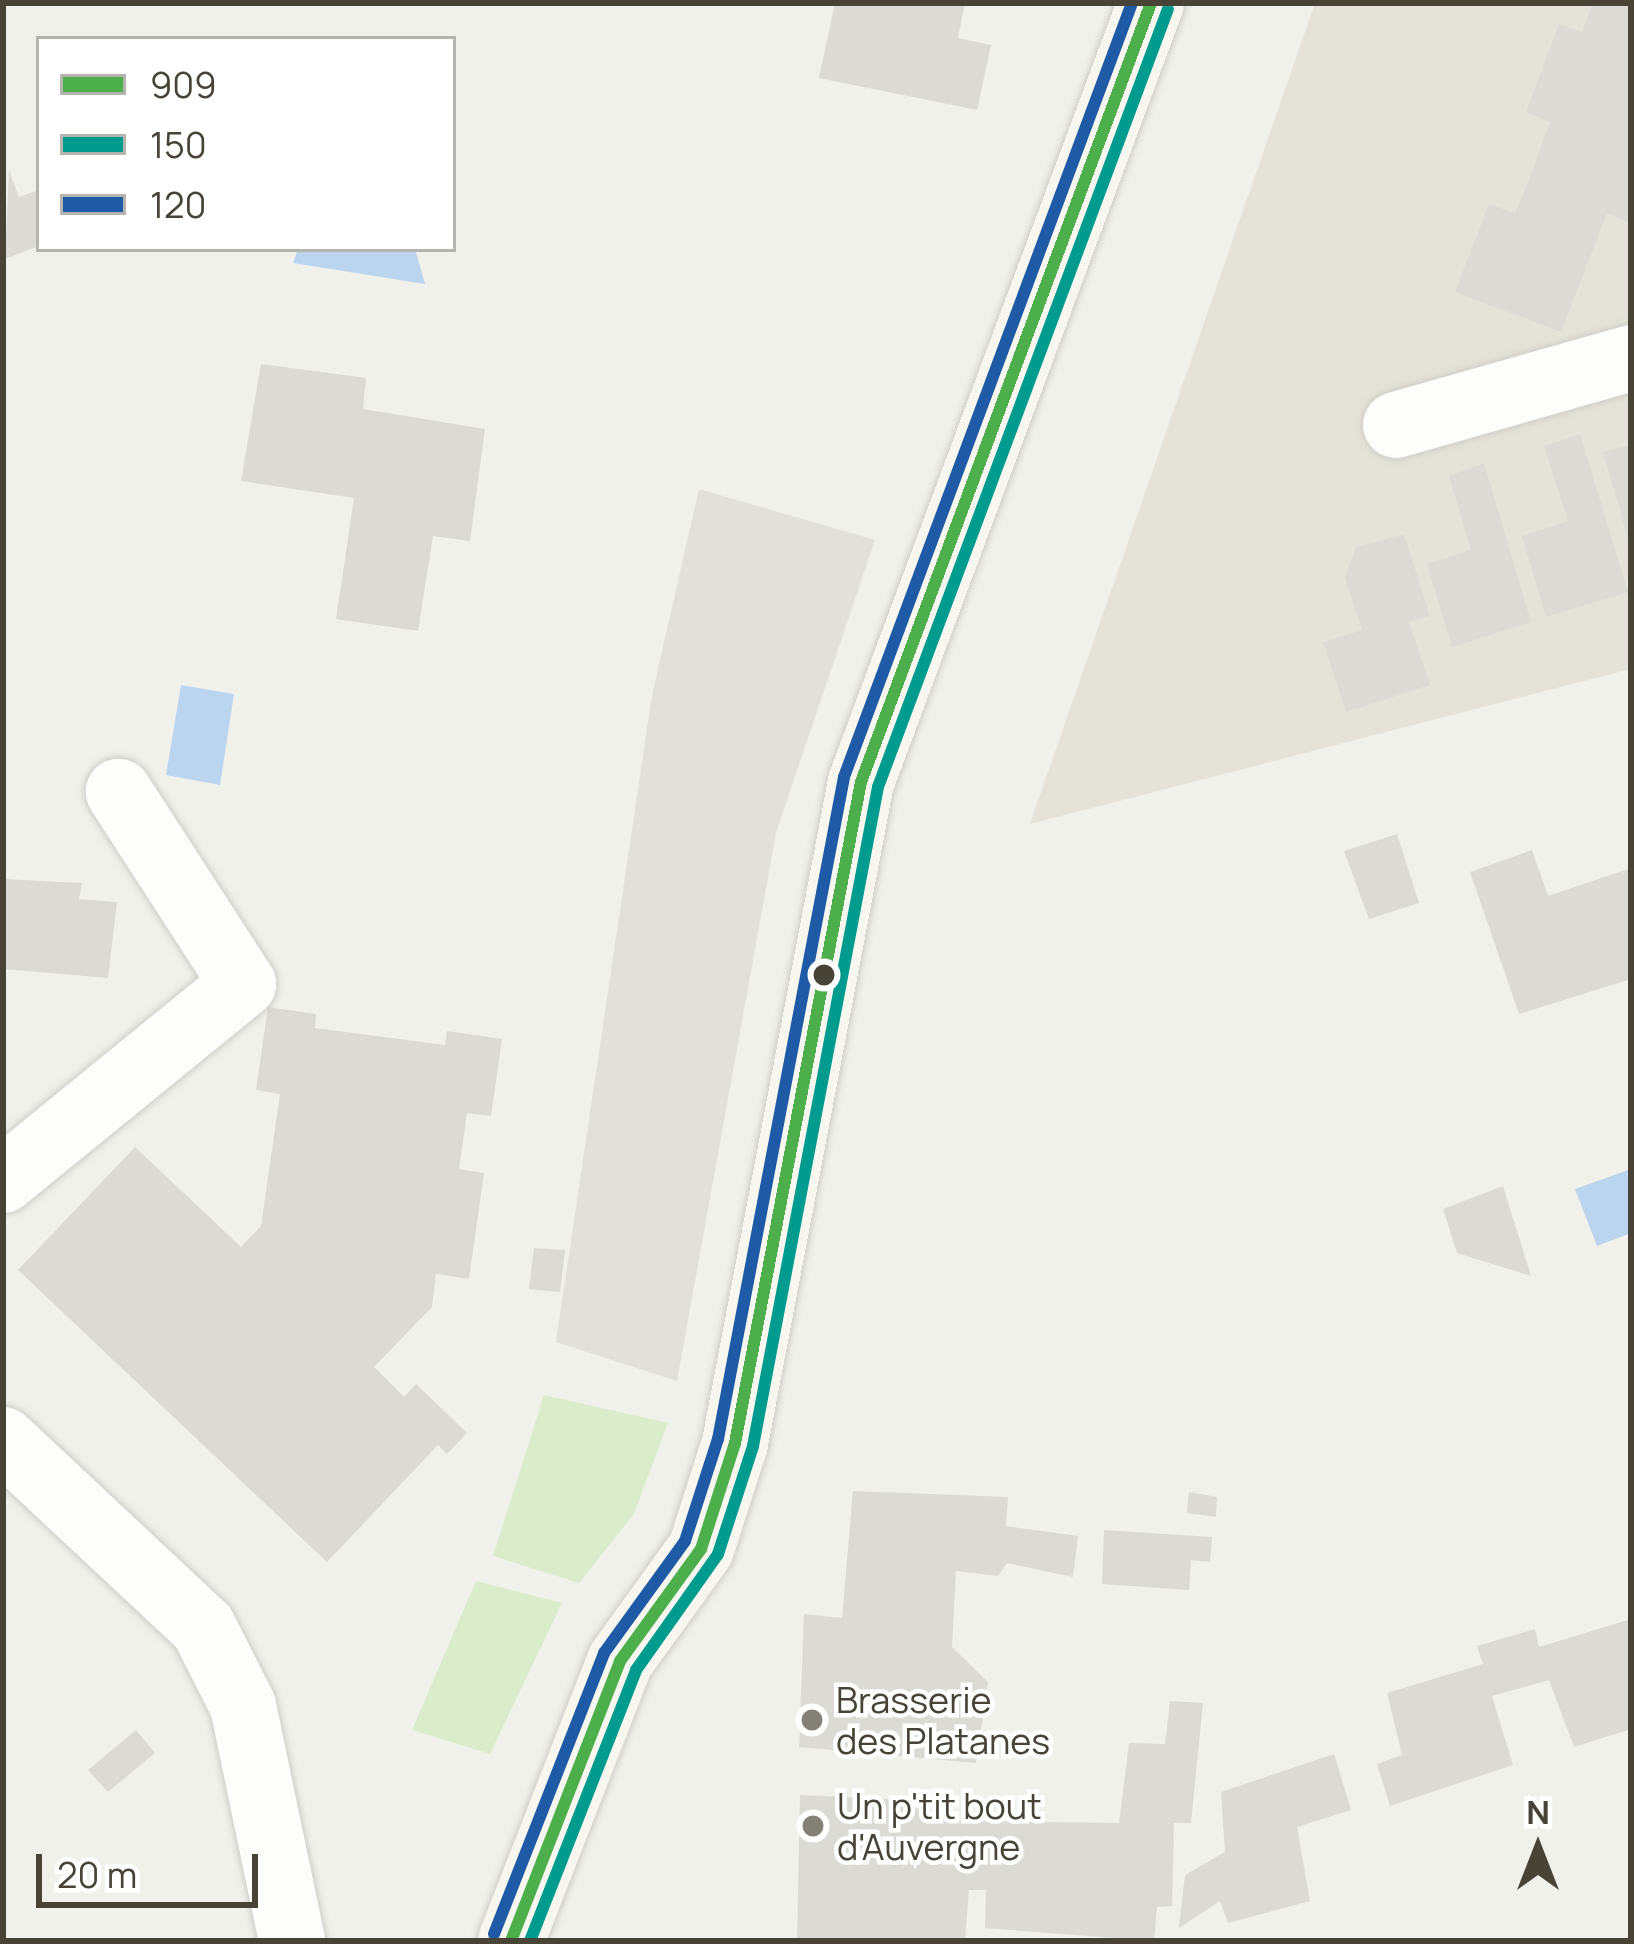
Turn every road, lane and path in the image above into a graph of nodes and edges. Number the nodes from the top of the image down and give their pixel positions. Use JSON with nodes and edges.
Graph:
{"nodes":[{"id":1,"x":1151,"y":3,"type":"edge"},
{"id":2,"x":1631,"y":358,"type":"edge"},
{"id":3,"x":1396,"y":425,"type":"dead end"},
{"id":4,"x":119,"y":792,"type":"dead end"},
{"id":5,"x":3,"y":1180,"type":"edge"},
{"id":6,"x":3,"y":1440,"type":"edge"},
{"id":7,"x":292,"y":1941,"type":"edge"},
{"id":8,"x":511,"y":1941,"type":"edge"}],
"edges":[{"from":1,"to":8,"type":"main road"},
{"from":2,"to":3,"type":"street"},
{"from":4,"to":5,"type":"street"},
{"from":6,"to":7,"type":"street"}]}
